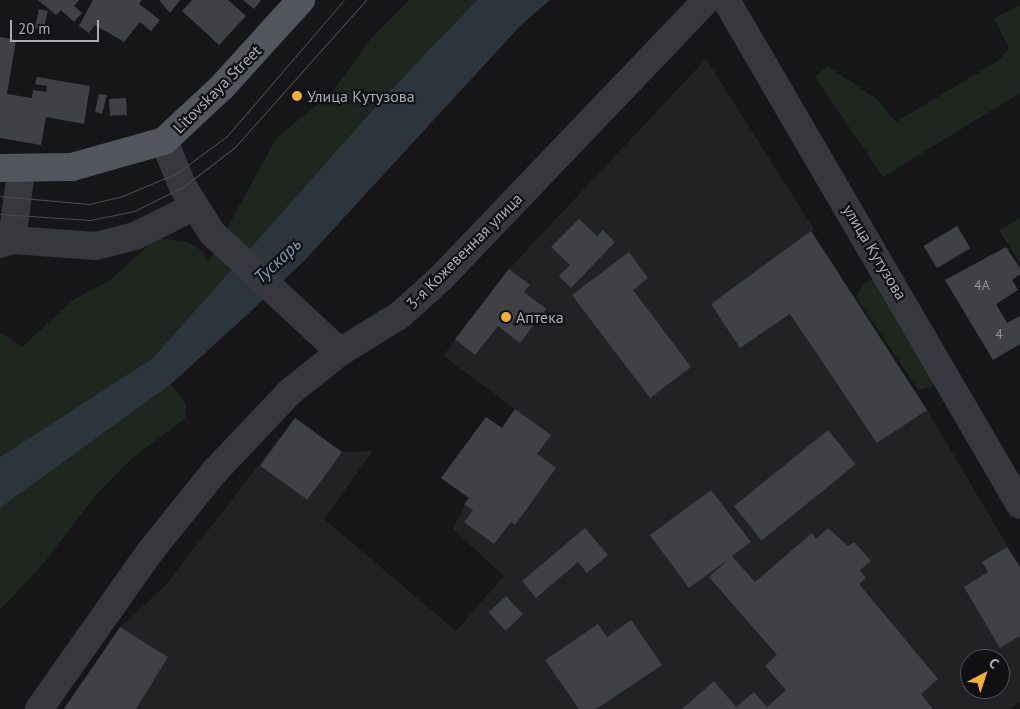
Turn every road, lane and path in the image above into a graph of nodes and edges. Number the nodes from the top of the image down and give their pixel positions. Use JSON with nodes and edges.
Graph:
{"nodes":[{"id":1,"x":300,"y":0,"type":"edge"},
{"id":2,"x":707,"y":0,"type":"edge"},
{"id":3,"x":726,"y":0,"type":"edge"},
{"id":4,"x":164,"y":141,"type":"junction"},
{"id":5,"x":11,"y":169,"type":"edge"},
{"id":6,"x":193,"y":207,"type":"junction"},
{"id":7,"x":6,"y":242,"type":"edge"},
{"id":8,"x":340,"y":352,"type":"junction"},
{"id":9,"x":1020,"y":505,"type":"edge"},
{"id":10,"x":39,"y":709,"type":"edge"}],
"edges":[{"from":1,"to":4,"type":"main road","name":"Litovskaya Street"},
{"from":2,"to":8,"type":"street","name":"3-я Кожевенная улица"},
{"from":3,"to":9,"type":"street","name":"улица Кутузова"},
{"from":4,"to":5,"type":"main road","name":"Litovskaya Street"},
{"from":4,"to":6,"type":"street"},
{"from":5,"to":7,"type":"street"},
{"from":6,"to":7,"type":"street"},
{"from":6,"to":8,"type":"street"},
{"from":8,"to":10,"type":"street","name":"3-я Кожевенная улица"}]}
